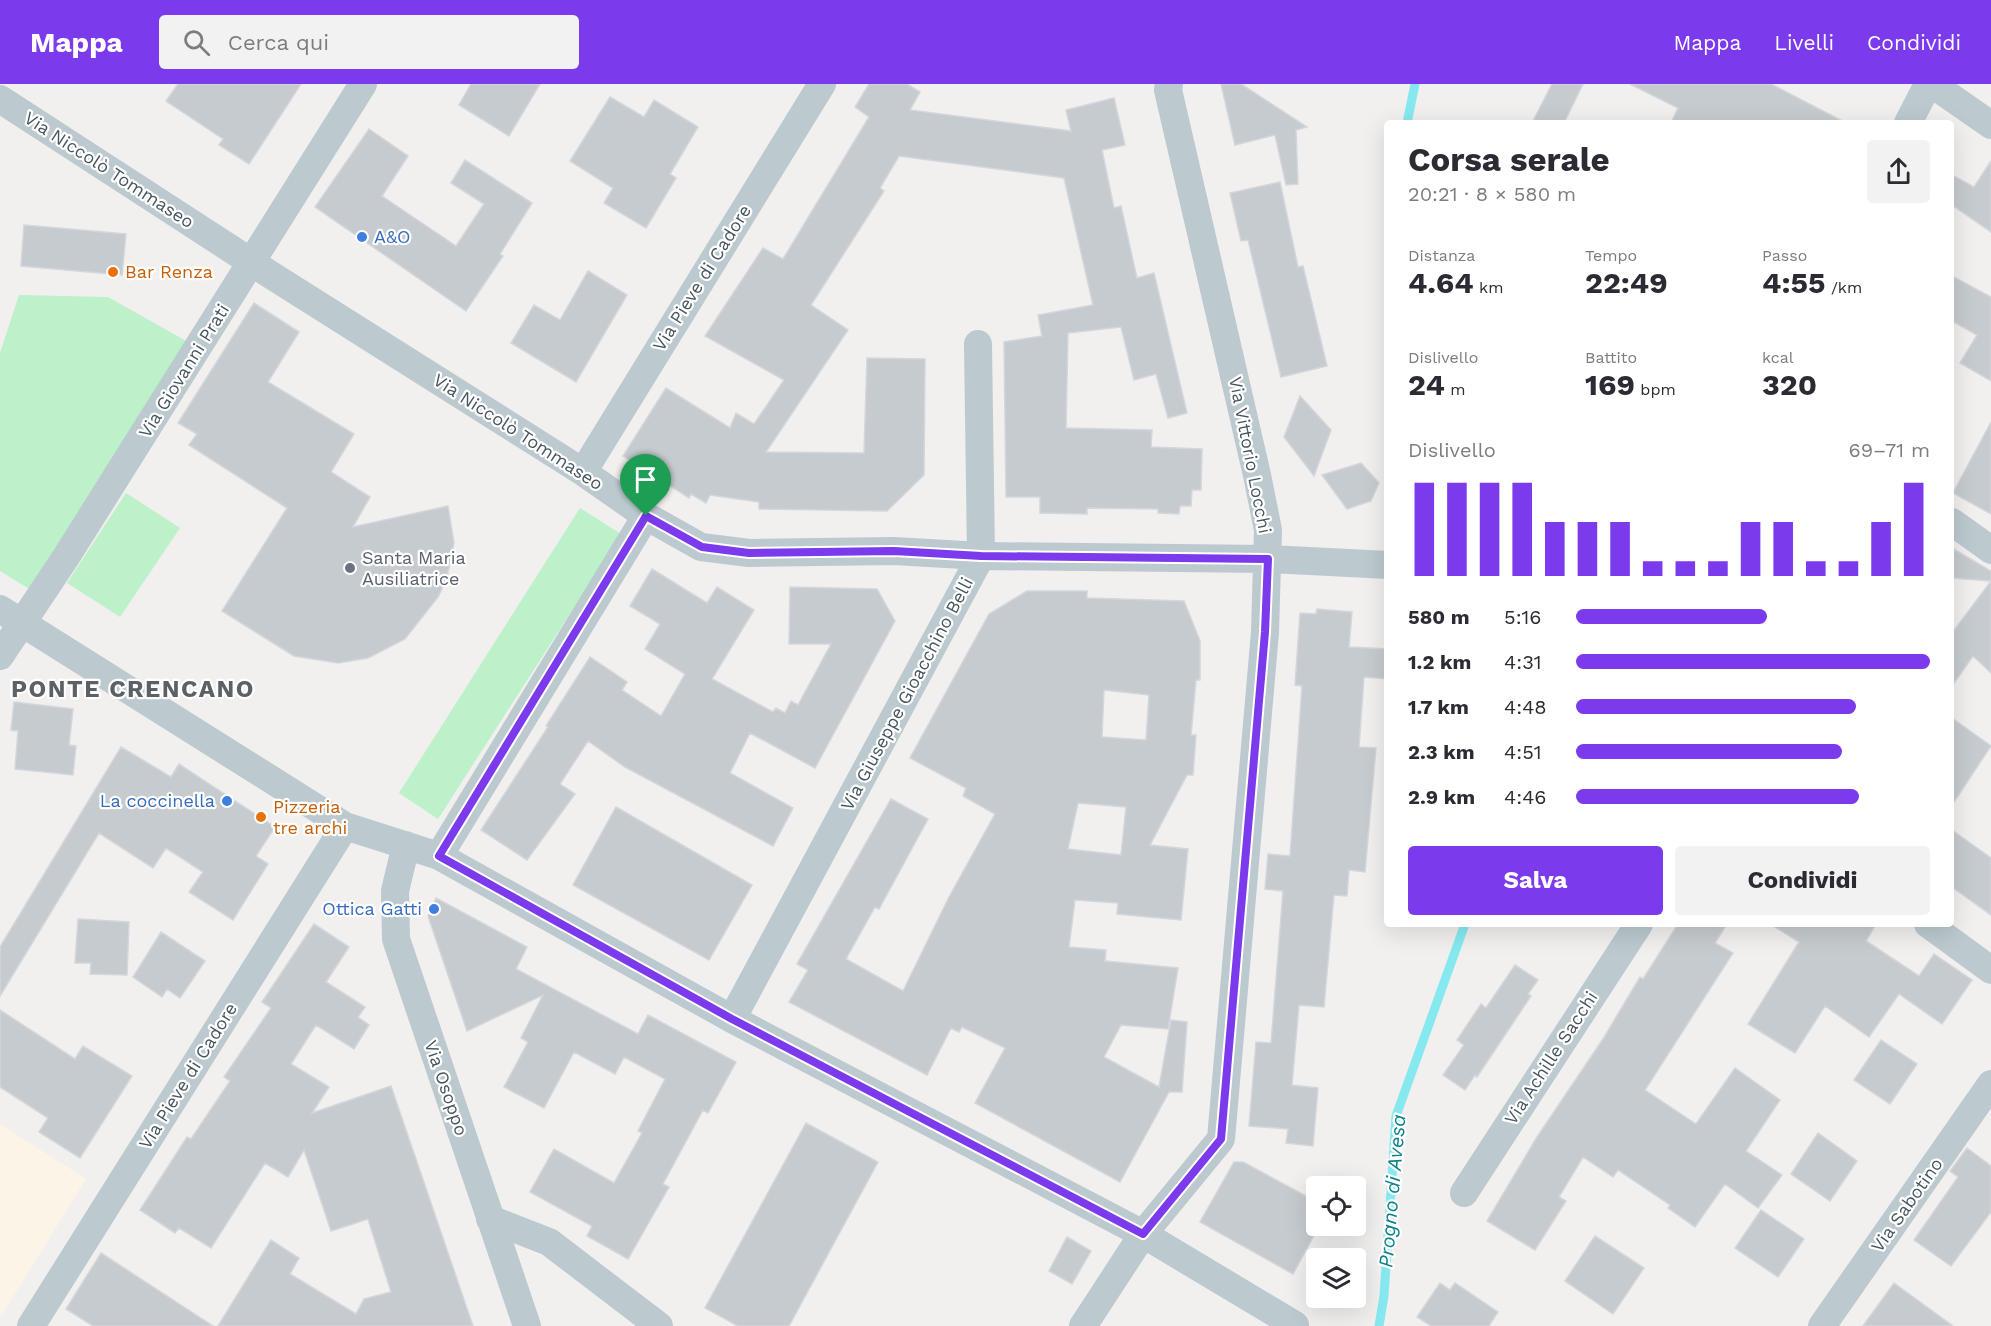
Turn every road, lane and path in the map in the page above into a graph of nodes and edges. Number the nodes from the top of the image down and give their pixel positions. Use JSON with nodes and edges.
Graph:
{"nodes":[{"id":1,"x":363,"y":84,"type":"edge"},
{"id":2,"x":822,"y":84,"type":"edge"},
{"id":3,"x":1169,"y":84,"type":"edge"},
{"id":4,"x":1930,"y":84,"type":"edge"},
{"id":5,"x":0,"y":99,"type":"edge"},
{"id":6,"x":1910,"y":120,"type":"edge"},
{"id":7,"x":1991,"y":125,"type":"edge"},
{"id":8,"x":252,"y":263,"type":"junction"},
{"id":9,"x":978,"y":344,"type":"dead end"},
{"id":10,"x":583,"y":472,"type":"junction"},
{"id":11,"x":646,"y":516,"type":"junction"},
{"id":12,"x":1954,"y":523,"type":"edge"},
{"id":13,"x":1991,"y":550,"type":"edge"},
{"id":14,"x":981,"y":556,"type":"junction"},
{"id":15,"x":1268,"y":559,"type":"junction"},
{"id":16,"x":1384,"y":565,"type":"edge"},
{"id":17,"x":11,"y":616,"type":"edge"},
{"id":18,"x":0,"y":656,"type":"edge"},
{"id":19,"x":345,"y":826,"type":"junction"},
{"id":20,"x":406,"y":845,"type":"junction"},
{"id":21,"x":439,"y":856,"type":"junction"},
{"id":22,"x":1637,"y":927,"type":"edge"},
{"id":23,"x":1932,"y":927,"type":"edge"},
{"id":24,"x":1991,"y":970,"type":"edge"},
{"id":25,"x":732,"y":1019,"type":"junction"},
{"id":26,"x":1991,"y":1084,"type":"edge"},
{"id":27,"x":1464,"y":1193,"type":"dead end"},
{"id":28,"x":490,"y":1219,"type":"junction"},
{"id":29,"x":1143,"y":1234,"type":"junction"},
{"id":30,"x":1294,"y":1325,"type":"edge"},
{"id":31,"x":31,"y":1326,"type":"edge"},
{"id":32,"x":527,"y":1326,"type":"edge"},
{"id":33,"x":659,"y":1326,"type":"edge"},
{"id":34,"x":1083,"y":1326,"type":"edge"},
{"id":35,"x":1822,"y":1326,"type":"edge"}],
"edges":[{"from":1,"to":8,"type":"street","name":"Via Giovanni Prati"},
{"from":2,"to":10,"type":"street","name":"Via Pieve di Cadore"},
{"from":3,"to":15,"type":"street","name":"Via Vittorio Locchi"},
{"from":4,"to":6,"type":"street"},
{"from":4,"to":7,"type":"street"},
{"from":5,"to":8,"type":"street","name":"Via Niccolò Tommaseo"},
{"from":8,"to":10,"type":"street","name":"Via Niccolò Tommaseo"},
{"from":8,"to":17,"type":"street","name":"Via Giovanni Prati"},
{"from":9,"to":14,"type":"street","name":"Via Giuseppe Gioacchino Belli"},
{"from":10,"to":11,"type":"street","name":"Via Niccolò Tommaseo"},
{"from":11,"to":14,"type":"street","name":"Via Niccolò Tommaseo"},
{"from":11,"to":21,"type":"street"},
{"from":12,"to":13,"type":"street"},
{"from":14,"to":15,"type":"street","name":"Via Niccolò Tommaseo"},
{"from":14,"to":25,"type":"street","name":"Via Giuseppe Gioacchino Belli"},
{"from":15,"to":16,"type":"street","name":"Via Niccolò Tommaseo"},
{"from":15,"to":29,"type":"street","name":"Via Vittorio Locchi"},
{"from":17,"to":18,"type":"street","name":"Via Giovanni Prati"},
{"from":17,"to":19,"type":"street"},
{"from":19,"to":20,"type":"street"},
{"from":19,"to":31,"type":"street","name":"Via Pieve di Cadore"},
{"from":20,"to":21,"type":"street"},
{"from":20,"to":28,"type":"street","name":"Via Osoppo"},
{"from":21,"to":25,"type":"street"},
{"from":22,"to":27,"type":"street","name":"Via Achille Sacchi"},
{"from":23,"to":24,"type":"street"},
{"from":25,"to":29,"type":"street"},
{"from":26,"to":35,"type":"street","name":"Via Sabotino"},
{"from":28,"to":32,"type":"street","name":"Via Osoppo"},
{"from":28,"to":33,"type":"street"},
{"from":29,"to":30,"type":"street"},
{"from":29,"to":34,"type":"street","name":"Via Vittorio Locchi"}]}
